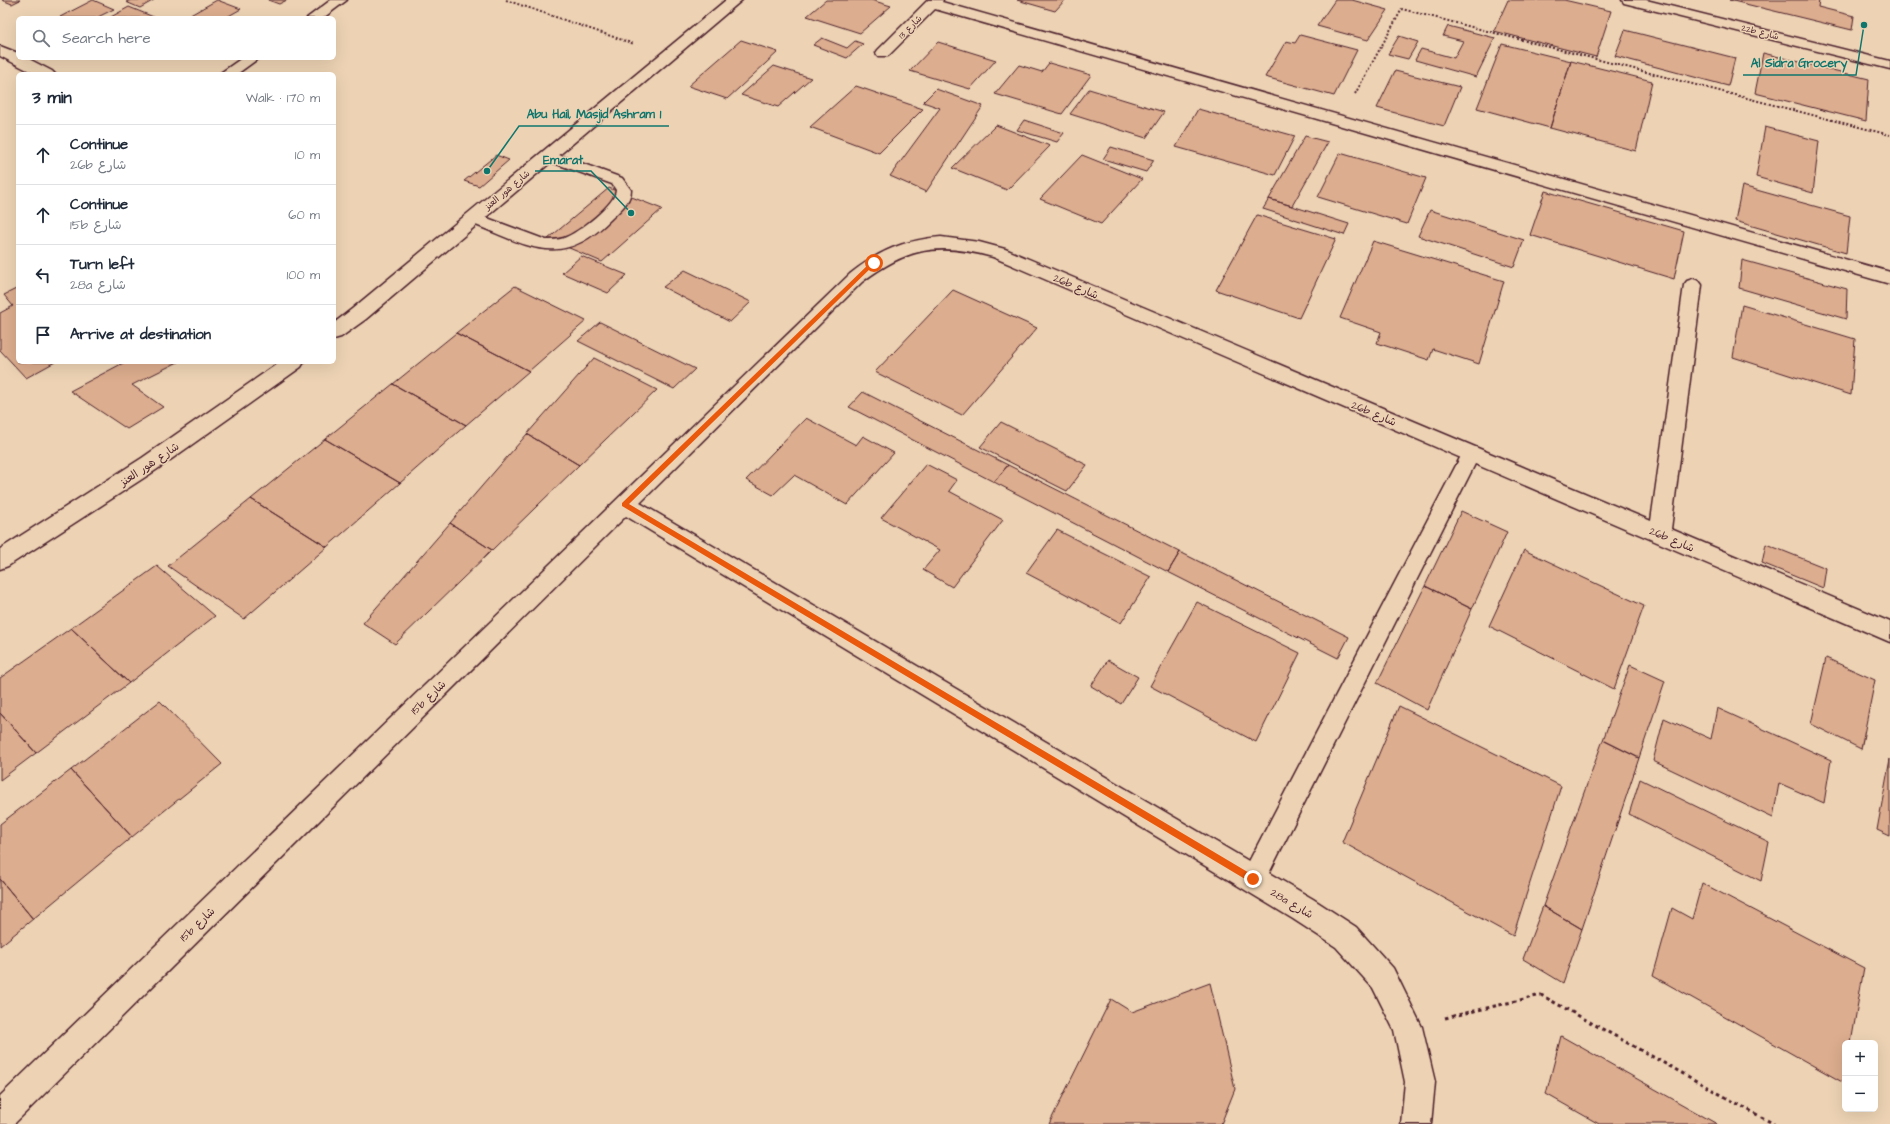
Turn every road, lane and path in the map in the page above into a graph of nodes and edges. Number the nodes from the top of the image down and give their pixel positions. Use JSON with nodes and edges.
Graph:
{"nodes":[{"id":1,"x":340,"y":0,"type":"edge"},
{"id":2,"x":506,"y":0,"type":"edge"},
{"id":3,"x":735,"y":0,"type":"edge"},
{"id":4,"x":1629,"y":0,"type":"edge"},
{"id":5,"x":934,"y":2,"type":"edge"},
{"id":6,"x":317,"y":16,"type":"edge"},
{"id":7,"x":0,"y":50,"type":"edge"},
{"id":8,"x":883,"y":53,"type":"dead end"},
{"id":9,"x":668,"y":56,"type":"junction"},
{"id":10,"x":16,"y":58,"type":"edge"},
{"id":11,"x":20,"y":60,"type":"edge"},
{"id":12,"x":249,"y":60,"type":"edge"},
{"id":13,"x":1890,"y":65,"type":"edge"},
{"id":14,"x":43,"y":72,"type":"edge"},
{"id":15,"x":230,"y":72,"type":"edge"},
{"id":16,"x":1341,"y":121,"type":"junction"},
{"id":17,"x":1890,"y":135,"type":"edge"},
{"id":18,"x":548,"y":156,"type":"junction"},
{"id":19,"x":474,"y":218,"type":"junction"},
{"id":20,"x":856,"y":278,"type":"joint"},
{"id":21,"x":1890,"y":278,"type":"edge"},
{"id":22,"x":1693,"y":285,"type":"dead end"},
{"id":23,"x":336,"y":330,"type":"edge"},
{"id":24,"x":291,"y":364,"type":"edge"},
{"id":25,"x":1471,"y":454,"type":"junction"},
{"id":26,"x":625,"y":505,"type":"junction"},
{"id":27,"x":1660,"y":534,"type":"junction"},
{"id":28,"x":0,"y":560,"type":"edge"},
{"id":29,"x":1890,"y":632,"type":"edge"},
{"id":30,"x":1253,"y":879,"type":"junction"},
{"id":31,"x":1408,"y":1027,"type":"junction"},
{"id":32,"x":0,"y":1117,"type":"edge"},
{"id":33,"x":1416,"y":1124,"type":"edge"},
{"id":34,"x":1774,"y":1124,"type":"edge"}],
"edges":[{"from":1,"to":6,"type":"street"},
{"from":2,"to":9,"type":"path"},
{"from":3,"to":9,"type":"street","name":"شارع هور العنز"},
{"from":4,"to":13,"type":"street","name":"22b شارع"},
{"from":5,"to":8,"type":"street","name":"شارع 13"},
{"from":5,"to":16,"type":"street"},
{"from":7,"to":10,"type":"street"},
{"from":9,"to":18,"type":"street","name":"شارع هور العنز"},
{"from":11,"to":14,"type":"street"},
{"from":12,"to":15,"type":"street"},
{"from":16,"to":17,"type":"path"},
{"from":16,"to":21,"type":"street"},
{"from":18,"to":19,"type":"street","name":"شارع هور العنز"},
{"from":18,"to":19,"type":"lane"},
{"from":19,"to":23,"type":"street","name":"شارع هور العنز"},
{"from":20,"to":25,"type":"street","name":"26b شارع"},
{"from":20,"to":26,"type":"street","name":"15b شارع"},
{"from":22,"to":27,"type":"street"},
{"from":24,"to":28,"type":"street","name":"شارع هور العنز"},
{"from":25,"to":27,"type":"street","name":"26b شارع"},
{"from":25,"to":30,"type":"lane"},
{"from":26,"to":30,"type":"street","name":"28a شارع"},
{"from":26,"to":32,"type":"street","name":"15b شارع"},
{"from":27,"to":29,"type":"street","name":"26b شارع"},
{"from":30,"to":31,"type":"street","name":"28a شارع"},
{"from":31,"to":33,"type":"street","name":"28a شارع"},
{"from":31,"to":34,"type":"path"}]}
